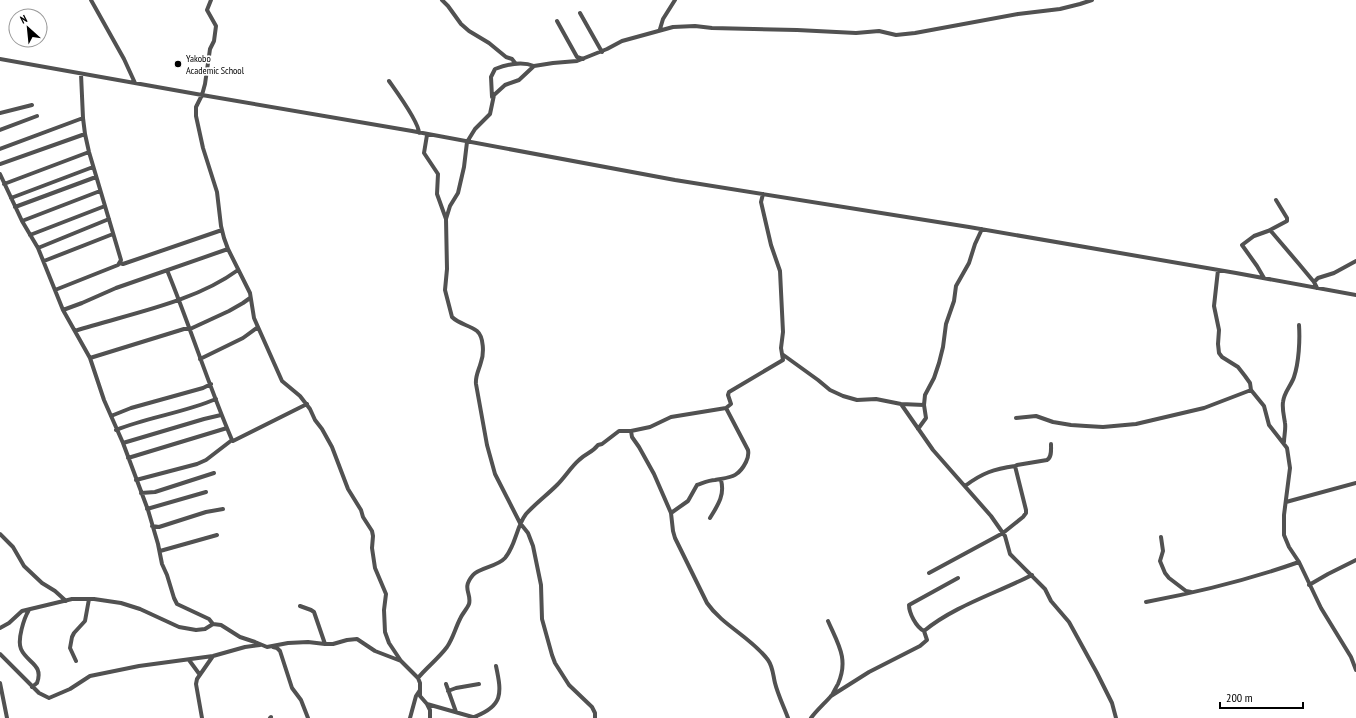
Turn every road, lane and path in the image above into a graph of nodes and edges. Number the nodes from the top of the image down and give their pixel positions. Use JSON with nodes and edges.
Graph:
{"nodes":[{"id":1,"x":91,"y":0,"type":"edge"},
{"id":2,"x":211,"y":0,"type":"edge"},
{"id":3,"x":442,"y":0,"type":"edge"},
{"id":4,"x":675,"y":0,"type":"edge"},
{"id":5,"x":1092,"y":0,"type":"edge"},
{"id":6,"x":580,"y":13,"type":"dead end"},
{"id":7,"x":558,"y":21,"type":"dead end"},
{"id":8,"x":660,"y":29,"type":"junction"},
{"id":9,"x":602,"y":52,"type":"junction"},
{"id":10,"x":0,"y":59,"type":"edge"},
{"id":11,"x":583,"y":59,"type":"junction"},
{"id":12,"x":516,"y":64,"type":"junction"},
{"id":13,"x":534,"y":66,"type":"junction"},
{"id":14,"x":81,"y":74,"type":"junction"},
{"id":15,"x":389,"y":81,"type":"dead end"},
{"id":16,"x":135,"y":83,"type":"junction"},
{"id":17,"x":202,"y":95,"type":"junction"},
{"id":18,"x":492,"y":98,"type":"junction"},
{"id":19,"x":32,"y":105,"type":"dead end"},
{"id":20,"x":0,"y":113,"type":"edge"},
{"id":21,"x":37,"y":116,"type":"dead end"},
{"id":22,"x":83,"y":118,"type":"junction"},
{"id":23,"x":0,"y":130,"type":"edge"},
{"id":24,"x":419,"y":132,"type":"junction"},
{"id":25,"x":85,"y":134,"type":"junction"},
{"id":26,"x":427,"y":135,"type":"junction"},
{"id":27,"x":467,"y":142,"type":"junction"},
{"id":28,"x":0,"y":149,"type":"edge"},
{"id":29,"x":89,"y":152,"type":"junction"},
{"id":30,"x":0,"y":164,"type":"edge"},
{"id":31,"x":93,"y":167,"type":"junction"},
{"id":32,"x":0,"y":174,"type":"edge"},
{"id":33,"x":96,"y":177,"type":"junction"},
{"id":34,"x":4,"y":184,"type":"junction"},
{"id":35,"x":100,"y":191,"type":"junction"},
{"id":36,"x":763,"y":194,"type":"junction"},
{"id":37,"x":11,"y":198,"type":"junction"},
{"id":38,"x":1276,"y":200,"type":"dead end"},
{"id":39,"x":105,"y":206,"type":"junction"},
{"id":40,"x":15,"y":207,"type":"junction"},
{"id":41,"x":109,"y":219,"type":"junction"},
{"id":42,"x":446,"y":219,"type":"junction"},
{"id":43,"x":22,"y":221,"type":"junction"},
{"id":44,"x":982,"y":229,"type":"junction"},
{"id":45,"x":222,"y":230,"type":"junction"},
{"id":46,"x":1270,"y":230,"type":"junction"},
{"id":47,"x":113,"y":234,"type":"junction"},
{"id":48,"x":30,"y":235,"type":"junction"},
{"id":49,"x":38,"y":248,"type":"junction"},
{"id":50,"x":228,"y":249,"type":"junction"},
{"id":51,"x":1356,"y":260,"type":"edge"},
{"id":52,"x":44,"y":262,"type":"junction"},
{"id":53,"x":120,"y":263,"type":"junction"},
{"id":54,"x":167,"y":270,"type":"junction"},
{"id":55,"x":238,"y":270,"type":"junction"},
{"id":56,"x":1218,"y":270,"type":"junction"},
{"id":57,"x":1264,"y":278,"type":"junction"},
{"id":58,"x":1314,"y":282,"type":"junction"},
{"id":59,"x":1317,"y":288,"type":"junction"},
{"id":60,"x":55,"y":290,"type":"junction"},
{"id":61,"x":1356,"y":295,"type":"edge"},
{"id":62,"x":250,"y":298,"type":"junction"},
{"id":63,"x":179,"y":300,"type":"junction"},
{"id":64,"x":63,"y":310,"type":"junction"},
{"id":65,"x":1299,"y":325,"type":"dead end"},
{"id":66,"x":258,"y":328,"type":"junction"},
{"id":67,"x":190,"y":329,"type":"junction"},
{"id":68,"x":75,"y":331,"type":"junction"},
{"id":69,"x":782,"y":354,"type":"junction"},
{"id":70,"x":90,"y":358,"type":"junction"},
{"id":71,"x":200,"y":359,"type":"junction"},
{"id":72,"x":211,"y":384,"type":"junction"},
{"id":73,"x":1251,"y":390,"type":"junction"},
{"id":74,"x":216,"y":400,"type":"junction"},
{"id":75,"x":308,"y":404,"type":"junction"},
{"id":76,"x":901,"y":404,"type":"junction"},
{"id":77,"x":924,"y":404,"type":"junction"},
{"id":78,"x":726,"y":408,"type":"junction"},
{"id":79,"x":221,"y":415,"type":"junction"},
{"id":80,"x":111,"y":416,"type":"junction"},
{"id":81,"x":1016,"y":418,"type":"dead end"},
{"id":82,"x":227,"y":428,"type":"junction"},
{"id":83,"x":918,"y":429,"type":"junction"},
{"id":84,"x":116,"y":430,"type":"junction"},
{"id":85,"x":631,"y":431,"type":"junction"},
{"id":86,"x":232,"y":440,"type":"junction"},
{"id":87,"x":1284,"y":442,"type":"junction"},
{"id":88,"x":123,"y":444,"type":"junction"},
{"id":89,"x":1051,"y":444,"type":"dead end"},
{"id":90,"x":128,"y":458,"type":"junction"},
{"id":91,"x":1015,"y":466,"type":"junction"},
{"id":92,"x":214,"y":473,"type":"dead end"},
{"id":93,"x":136,"y":480,"type":"junction"},
{"id":94,"x":721,"y":480,"type":"junction"},
{"id":95,"x":1356,"y":483,"type":"edge"},
{"id":96,"x":965,"y":486,"type":"junction"},
{"id":97,"x":206,"y":492,"type":"dead end"},
{"id":98,"x":141,"y":493,"type":"junction"},
{"id":99,"x":1286,"y":502,"type":"junction"},
{"id":100,"x":147,"y":509,"type":"junction"},
{"id":101,"x":223,"y":509,"type":"dead end"},
{"id":102,"x":671,"y":513,"type":"junction"},
{"id":103,"x":710,"y":518,"type":"dead end"},
{"id":104,"x":520,"y":523,"type":"junction"},
{"id":105,"x":152,"y":526,"type":"junction"},
{"id":106,"x":1003,"y":533,"type":"junction"},
{"id":107,"x":0,"y":534,"type":"edge"},
{"id":108,"x":217,"y":535,"type":"dead end"},
{"id":109,"x":1161,"y":537,"type":"dead end"},
{"id":110,"x":160,"y":551,"type":"junction"},
{"id":111,"x":1356,"y":560,"type":"edge"},
{"id":112,"x":1299,"y":562,"type":"junction"},
{"id":113,"x":929,"y":573,"type":"dead end"},
{"id":114,"x":1032,"y":575,"type":"junction"},
{"id":115,"x":958,"y":578,"type":"dead end"},
{"id":116,"x":1309,"y":585,"type":"junction"},
{"id":117,"x":1200,"y":592,"type":"junction"},
{"id":118,"x":89,"y":599,"type":"junction"},
{"id":119,"x":66,"y":601,"type":"junction"},
{"id":120,"x":1146,"y":602,"type":"dead end"},
{"id":121,"x":300,"y":606,"type":"dead end"},
{"id":122,"x":29,"y":610,"type":"junction"},
{"id":123,"x":828,"y":621,"type":"dead end"},
{"id":124,"x":213,"y":624,"type":"junction"},
{"id":125,"x":0,"y":628,"type":"edge"},
{"id":126,"x":924,"y":631,"type":"junction"},
{"id":127,"x":325,"y":644,"type":"junction"},
{"id":128,"x":261,"y":645,"type":"junction"},
{"id":129,"x":271,"y":647,"type":"junction"},
{"id":130,"x":0,"y":654,"type":"edge"},
{"id":131,"x":213,"y":656,"type":"junction"},
{"id":132,"x":76,"y":660,"type":"dead end"},
{"id":133,"x":190,"y":660,"type":"junction"},
{"id":134,"x":401,"y":661,"type":"junction"},
{"id":135,"x":496,"y":666,"type":"dead end"},
{"id":136,"x":1356,"y":670,"type":"edge"},
{"id":137,"x":200,"y":675,"type":"junction"},
{"id":138,"x":418,"y":678,"type":"junction"},
{"id":139,"x":0,"y":683,"type":"edge"},
{"id":140,"x":446,"y":684,"type":"dead end"},
{"id":141,"x":478,"y":684,"type":"dead end"},
{"id":142,"x":32,"y":687,"type":"junction"},
{"id":143,"x":420,"y":690,"type":"junction"},
{"id":144,"x":448,"y":691,"type":"junction"},
{"id":145,"x":831,"y":696,"type":"junction"},
{"id":146,"x":427,"y":704,"type":"junction"},
{"id":147,"x":456,"y":712,"type":"junction"},
{"id":148,"x":7,"y":718,"type":"edge"},
{"id":149,"x":202,"y":718,"type":"edge"},
{"id":150,"x":308,"y":718,"type":"edge"},
{"id":151,"x":410,"y":718,"type":"edge"},
{"id":152,"x":430,"y":718,"type":"edge"},
{"id":153,"x":475,"y":718,"type":"edge"},
{"id":154,"x":596,"y":718,"type":"edge"},
{"id":155,"x":788,"y":718,"type":"edge"},
{"id":156,"x":810,"y":718,"type":"edge"},
{"id":157,"x":1116,"y":718,"type":"edge"}],
"edges":[{"from":1,"to":16,"type":"street"},
{"from":2,"to":17,"type":"street"},
{"from":3,"to":12,"type":"street"},
{"from":4,"to":8,"type":"street"},
{"from":5,"to":8,"type":"street"},
{"from":6,"to":9,"type":"street"},
{"from":7,"to":11,"type":"street"},
{"from":8,"to":9,"type":"street"},
{"from":9,"to":11,"type":"street"},
{"from":10,"to":14,"type":"street"},
{"from":11,"to":13,"type":"street"},
{"from":12,"to":13,"type":"street"},
{"from":12,"to":18,"type":"street"},
{"from":13,"to":18,"type":"street"},
{"from":14,"to":16,"type":"street"},
{"from":14,"to":22,"type":"street"},
{"from":15,"to":24,"type":"street"},
{"from":16,"to":17,"type":"street"},
{"from":17,"to":24,"type":"street"},
{"from":17,"to":45,"type":"street"},
{"from":18,"to":27,"type":"street"},
{"from":19,"to":20,"type":"street"},
{"from":21,"to":23,"type":"street"},
{"from":22,"to":25,"type":"street"},
{"from":22,"to":28,"type":"street"},
{"from":24,"to":26,"type":"street"},
{"from":25,"to":29,"type":"street"},
{"from":25,"to":30,"type":"street"},
{"from":26,"to":27,"type":"street"},
{"from":26,"to":42,"type":"street"},
{"from":27,"to":36,"type":"street"},
{"from":27,"to":42,"type":"street"},
{"from":29,"to":31,"type":"street"},
{"from":29,"to":34,"type":"street"},
{"from":31,"to":33,"type":"street"},
{"from":31,"to":37,"type":"street"},
{"from":32,"to":34,"type":"street"},
{"from":33,"to":35,"type":"street"},
{"from":33,"to":40,"type":"street"},
{"from":34,"to":37,"type":"street"},
{"from":35,"to":39,"type":"street"},
{"from":35,"to":43,"type":"street"},
{"from":36,"to":44,"type":"street"},
{"from":36,"to":69,"type":"street"},
{"from":37,"to":40,"type":"street"},
{"from":38,"to":46,"type":"street"},
{"from":39,"to":41,"type":"street"},
{"from":39,"to":48,"type":"street"},
{"from":40,"to":43,"type":"street"},
{"from":41,"to":47,"type":"street"},
{"from":41,"to":49,"type":"street"},
{"from":42,"to":104,"type":"street"},
{"from":43,"to":48,"type":"street"},
{"from":44,"to":56,"type":"street"},
{"from":44,"to":77,"type":"street"},
{"from":45,"to":50,"type":"street"},
{"from":45,"to":53,"type":"street"},
{"from":46,"to":57,"type":"street"},
{"from":46,"to":58,"type":"street"},
{"from":47,"to":52,"type":"street"},
{"from":47,"to":53,"type":"street"},
{"from":48,"to":49,"type":"street"},
{"from":49,"to":52,"type":"street"},
{"from":50,"to":54,"type":"street"},
{"from":50,"to":55,"type":"street"},
{"from":51,"to":58,"type":"street"},
{"from":52,"to":60,"type":"street"},
{"from":53,"to":60,"type":"street"},
{"from":54,"to":63,"type":"street"},
{"from":54,"to":64,"type":"street"},
{"from":55,"to":62,"type":"street"},
{"from":55,"to":63,"type":"street"},
{"from":56,"to":57,"type":"street"},
{"from":56,"to":73,"type":"street"},
{"from":57,"to":59,"type":"street"},
{"from":58,"to":59,"type":"street"},
{"from":59,"to":61,"type":"street"},
{"from":60,"to":64,"type":"street"},
{"from":62,"to":66,"type":"street"},
{"from":62,"to":67,"type":"street"},
{"from":63,"to":67,"type":"street"},
{"from":63,"to":68,"type":"street"},
{"from":64,"to":68,"type":"street"},
{"from":65,"to":87,"type":"street"},
{"from":66,"to":71,"type":"street"},
{"from":66,"to":75,"type":"street"},
{"from":67,"to":70,"type":"street"},
{"from":67,"to":71,"type":"street"},
{"from":68,"to":70,"type":"street"},
{"from":69,"to":76,"type":"street"},
{"from":69,"to":78,"type":"street"},
{"from":70,"to":80,"type":"street"},
{"from":71,"to":72,"type":"street"},
{"from":72,"to":74,"type":"street"},
{"from":72,"to":80,"type":"street"},
{"from":73,"to":81,"type":"street"},
{"from":73,"to":87,"type":"street"},
{"from":74,"to":79,"type":"street"},
{"from":74,"to":84,"type":"street"},
{"from":75,"to":86,"type":"street"},
{"from":75,"to":134,"type":"street"},
{"from":76,"to":77,"type":"street"},
{"from":76,"to":83,"type":"street"},
{"from":77,"to":83,"type":"street"},
{"from":78,"to":85,"type":"street"},
{"from":78,"to":94,"type":"street"},
{"from":79,"to":82,"type":"street"},
{"from":79,"to":88,"type":"street"},
{"from":80,"to":84,"type":"street"},
{"from":82,"to":86,"type":"street"},
{"from":82,"to":90,"type":"street"},
{"from":83,"to":96,"type":"street"},
{"from":84,"to":88,"type":"street"},
{"from":85,"to":102,"type":"street"},
{"from":85,"to":104,"type":"street"},
{"from":86,"to":93,"type":"street"},
{"from":87,"to":99,"type":"street"},
{"from":88,"to":90,"type":"street"},
{"from":89,"to":91,"type":"street"},
{"from":90,"to":93,"type":"street"},
{"from":91,"to":96,"type":"street"},
{"from":91,"to":106,"type":"street"},
{"from":92,"to":98,"type":"street"},
{"from":93,"to":98,"type":"street"},
{"from":94,"to":102,"type":"street"},
{"from":94,"to":103,"type":"street"},
{"from":95,"to":99,"type":"street"},
{"from":96,"to":106,"type":"street"},
{"from":97,"to":100,"type":"street"},
{"from":98,"to":100,"type":"street"},
{"from":99,"to":112,"type":"street"},
{"from":100,"to":105,"type":"street"},
{"from":101,"to":105,"type":"street"},
{"from":102,"to":155,"type":"street"},
{"from":104,"to":138,"type":"street"},
{"from":104,"to":154,"type":"street"},
{"from":105,"to":110,"type":"street"},
{"from":106,"to":113,"type":"street"},
{"from":106,"to":114,"type":"street"},
{"from":107,"to":119,"type":"street"},
{"from":108,"to":110,"type":"street"},
{"from":109,"to":117,"type":"street"},
{"from":110,"to":124,"type":"street"},
{"from":111,"to":116,"type":"street"},
{"from":112,"to":116,"type":"street"},
{"from":112,"to":117,"type":"street"},
{"from":114,"to":126,"type":"street"},
{"from":114,"to":157,"type":"street"},
{"from":115,"to":126,"type":"street"},
{"from":116,"to":136,"type":"street"},
{"from":117,"to":120,"type":"street"},
{"from":118,"to":119,"type":"street"},
{"from":118,"to":124,"type":"street"},
{"from":118,"to":132,"type":"street"},
{"from":119,"to":122,"type":"street"},
{"from":121,"to":127,"type":"street"},
{"from":122,"to":125,"type":"street"},
{"from":122,"to":142,"type":"street"},
{"from":123,"to":145,"type":"street"},
{"from":124,"to":128,"type":"street"},
{"from":126,"to":145,"type":"street"},
{"from":127,"to":129,"type":"street"},
{"from":127,"to":134,"type":"street"},
{"from":128,"to":129,"type":"street"},
{"from":128,"to":131,"type":"street"},
{"from":129,"to":150,"type":"street"},
{"from":130,"to":142,"type":"street"},
{"from":131,"to":133,"type":"street"},
{"from":131,"to":137,"type":"street"},
{"from":133,"to":137,"type":"street"},
{"from":133,"to":142,"type":"street"},
{"from":134,"to":138,"type":"street"},
{"from":135,"to":153,"type":"street"},
{"from":137,"to":149,"type":"street"},
{"from":138,"to":143,"type":"street"},
{"from":139,"to":148,"type":"street"},
{"from":140,"to":144,"type":"street"},
{"from":141,"to":144,"type":"street"},
{"from":143,"to":146,"type":"street"},
{"from":143,"to":151,"type":"street"},
{"from":144,"to":147,"type":"street"},
{"from":145,"to":156,"type":"street"},
{"from":146,"to":147,"type":"street"},
{"from":146,"to":152,"type":"street"},
{"from":147,"to":153,"type":"street"}]}
